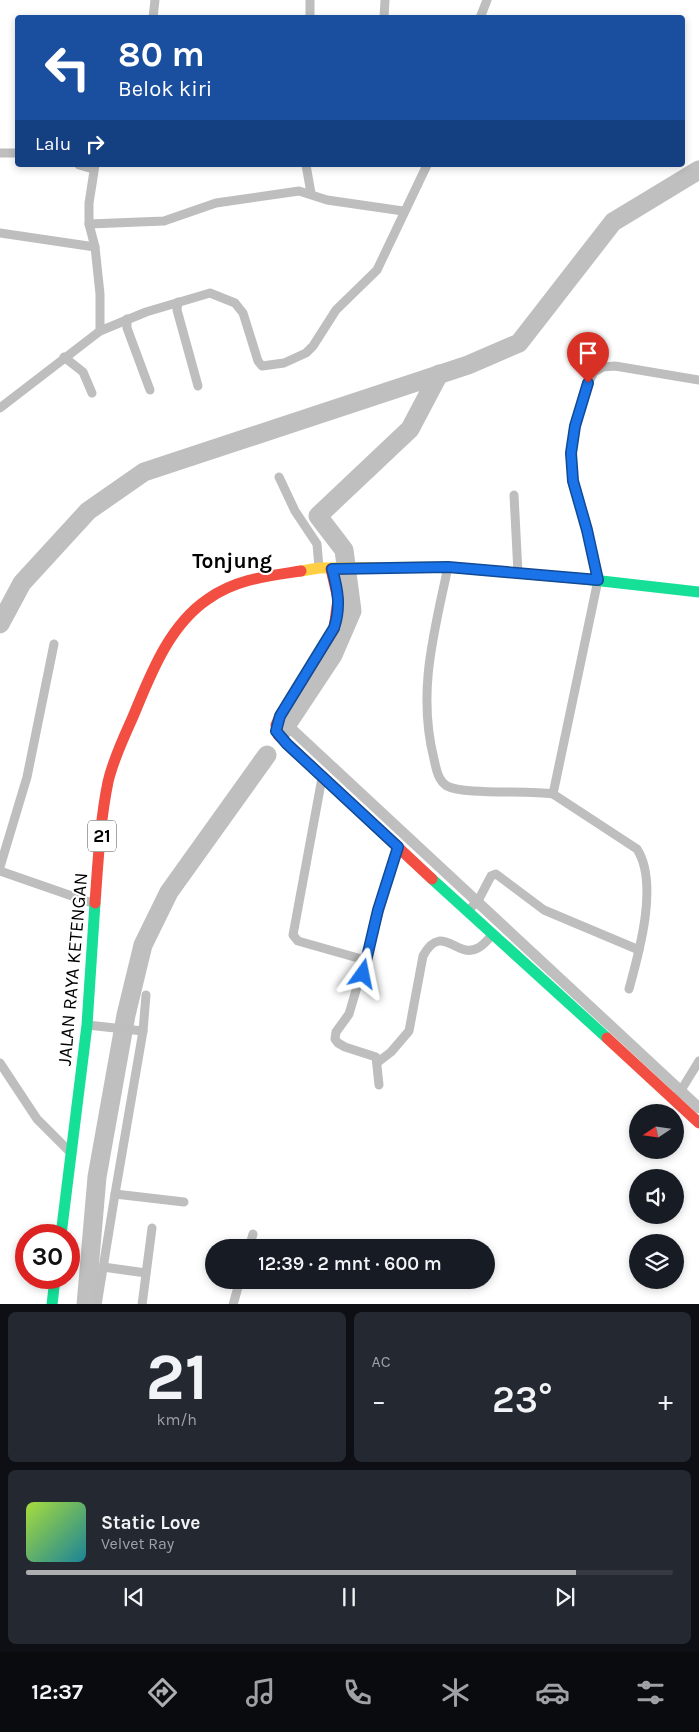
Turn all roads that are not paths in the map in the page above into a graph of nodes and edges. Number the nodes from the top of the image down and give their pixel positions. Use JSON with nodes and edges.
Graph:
{"nodes":[{"id":1,"x":155,"y":0,"type":"edge"},
{"id":2,"x":310,"y":0,"type":"edge"},
{"id":3,"x":385,"y":0,"type":"edge"},
{"id":4,"x":486,"y":0,"type":"edge"},
{"id":5,"x":153,"y":15,"type":"edge"},
{"id":6,"x":310,"y":15,"type":"edge"},
{"id":7,"x":384,"y":15,"type":"edge"},
{"id":8,"x":481,"y":15,"type":"edge"},
{"id":9,"x":0,"y":153,"type":"edge"},
{"id":10,"x":15,"y":153,"type":"edge"},
{"id":11,"x":94,"y":167,"type":"edge"},
{"id":12,"x":306,"y":167,"type":"edge"},
{"id":13,"x":426,"y":167,"type":"edge"},
{"id":14,"x":311,"y":193,"type":"junction"},
{"id":15,"x":403,"y":211,"type":"junction"},
{"id":16,"x":89,"y":224,"type":"junction"},
{"id":17,"x":0,"y":233,"type":"edge"},
{"id":18,"x":95,"y":247,"type":"junction"},
{"id":19,"x":177,"y":306,"type":"junction"},
{"id":20,"x":128,"y":328,"type":"junction"},
{"id":21,"x":100,"y":331,"type":"junction"},
{"id":22,"x":68,"y":360,"type":"junction"},
{"id":23,"x":699,"y":380,"type":"edge"},
{"id":24,"x":198,"y":386,"type":"dead end"},
{"id":25,"x":150,"y":390,"type":"dead end"},
{"id":26,"x":92,"y":393,"type":"dead end"},
{"id":27,"x":0,"y":408,"type":"edge"},
{"id":28,"x":279,"y":477,"type":"dead end"},
{"id":29,"x":514,"y":495,"type":"dead end"},
{"id":30,"x":448,"y":567,"type":"junction"},
{"id":31,"x":319,"y":568,"type":"junction"},
{"id":32,"x":334,"y":569,"type":"junction"},
{"id":33,"x":518,"y":573,"type":"junction"},
{"id":34,"x":598,"y":580,"type":"junction"},
{"id":35,"x":699,"y":592,"type":"edge"},
{"id":36,"x":54,"y":644,"type":"dead end"},
{"id":37,"x":322,"y":778,"type":"junction"},
{"id":38,"x":553,"y":794,"type":"junction"},
{"id":39,"x":398,"y":847,"type":"junction"},
{"id":40,"x":0,"y":867,"type":"edge"},
{"id":41,"x":0,"y":871,"type":"edge"},
{"id":42,"x":95,"y":904,"type":"junction"},
{"id":43,"x":469,"y":909,"type":"junction"},
{"id":44,"x":493,"y":934,"type":"junction"},
{"id":45,"x":639,"y":950,"type":"junction"},
{"id":46,"x":365,"y":960,"type":"junction"},
{"id":47,"x":629,"y":989,"type":"dead end"},
{"id":48,"x":146,"y":995,"type":"dead end"},
{"id":49,"x":87,"y":1025,"type":"junction"},
{"id":50,"x":143,"y":1032,"type":"junction"},
{"id":51,"x":699,"y":1061,"type":"edge"},
{"id":52,"x":378,"y":1062,"type":"junction"},
{"id":53,"x":0,"y":1063,"type":"edge"},
{"id":54,"x":379,"y":1086,"type":"dead end"},
{"id":55,"x":676,"y":1098,"type":"junction"},
{"id":56,"x":699,"y":1123,"type":"edge"},
{"id":57,"x":70,"y":1152,"type":"junction"},
{"id":58,"x":115,"y":1194,"type":"junction"},
{"id":59,"x":184,"y":1202,"type":"dead end"},
{"id":60,"x":62,"y":1224,"type":"edge"},
{"id":61,"x":152,"y":1228,"type":"dead end"},
{"id":62,"x":253,"y":1234,"type":"dead end"},
{"id":63,"x":252,"y":1239,"type":"edge"},
{"id":64,"x":103,"y":1267,"type":"junction"},
{"id":65,"x":146,"y":1273,"type":"junction"},
{"id":66,"x":54,"y":1289,"type":"edge"},
{"id":67,"x":237,"y":1289,"type":"edge"},
{"id":68,"x":52,"y":1304,"type":"edge"},
{"id":69,"x":97,"y":1304,"type":"edge"},
{"id":70,"x":142,"y":1304,"type":"edge"},
{"id":71,"x":233,"y":1304,"type":"edge"}],
"edges":[{"from":1,"to":5,"type":"street"},
{"from":2,"to":6,"type":"street"},
{"from":3,"to":7,"type":"street"},
{"from":4,"to":8,"type":"street"},
{"from":9,"to":10,"type":"street"},
{"from":11,"to":16,"type":"street"},
{"from":12,"to":14,"type":"street"},
{"from":13,"to":15,"type":"street"},
{"from":14,"to":15,"type":"street"},
{"from":14,"to":16,"type":"street"},
{"from":15,"to":19,"type":"street"},
{"from":16,"to":18,"type":"street"},
{"from":17,"to":18,"type":"street"},
{"from":18,"to":21,"type":"street"},
{"from":19,"to":20,"type":"street"},
{"from":19,"to":24,"type":"street"},
{"from":20,"to":21,"type":"street"},
{"from":20,"to":25,"type":"street"},
{"from":21,"to":22,"type":"street"},
{"from":22,"to":26,"type":"street"},
{"from":22,"to":27,"type":"street"},
{"from":23,"to":34,"type":"street"},
{"from":28,"to":31,"type":"street"},
{"from":29,"to":33,"type":"street"},
{"from":30,"to":32,"type":"main road","number":"21"},
{"from":30,"to":33,"type":"main road","number":"21"},
{"from":30,"to":38,"type":"street"},
{"from":31,"to":32,"type":"main road","name":"JALAN RAYA KETENGAN","number":"21"},
{"from":31,"to":42,"type":"main road","name":"JALAN RAYA KETENGAN","number":"21"},
{"from":32,"to":37,"type":"main road"},
{"from":33,"to":34,"type":"main road","number":"21"},
{"from":34,"to":35,"type":"main road","number":"21"},
{"from":34,"to":38,"type":"street"},
{"from":36,"to":40,"type":"street"},
{"from":37,"to":39,"type":"main road"},
{"from":37,"to":46,"type":"street"},
{"from":38,"to":45,"type":"street"},
{"from":39,"to":43,"type":"main road"},
{"from":39,"to":46,"type":"street"},
{"from":41,"to":42,"type":"street"},
{"from":42,"to":49,"type":"main road","name":"JALAN RAYA KETENGAN","number":"21"},
{"from":43,"to":44,"type":"main road"},
{"from":43,"to":45,"type":"street"},
{"from":44,"to":52,"type":"street"},
{"from":44,"to":55,"type":"main road"},
{"from":45,"to":47,"type":"street"},
{"from":46,"to":52,"type":"street"},
{"from":48,"to":50,"type":"street"},
{"from":49,"to":50,"type":"street"},
{"from":49,"to":57,"type":"main road","name":"JALAN RAYA KETENGAN","number":"21"},
{"from":50,"to":58,"type":"street"},
{"from":51,"to":55,"type":"street"},
{"from":52,"to":54,"type":"street"},
{"from":53,"to":57,"type":"street"},
{"from":55,"to":56,"type":"main road"},
{"from":57,"to":60,"type":"main road","name":"JALAN RAYA KETENGAN","number":"21"},
{"from":58,"to":59,"type":"street"},
{"from":58,"to":64,"type":"street"},
{"from":61,"to":65,"type":"street"},
{"from":62,"to":63,"type":"street"},
{"from":64,"to":65,"type":"street"},
{"from":64,"to":69,"type":"street"},
{"from":65,"to":70,"type":"street"},
{"from":66,"to":68,"type":"main road"},
{"from":67,"to":71,"type":"street"}]}
